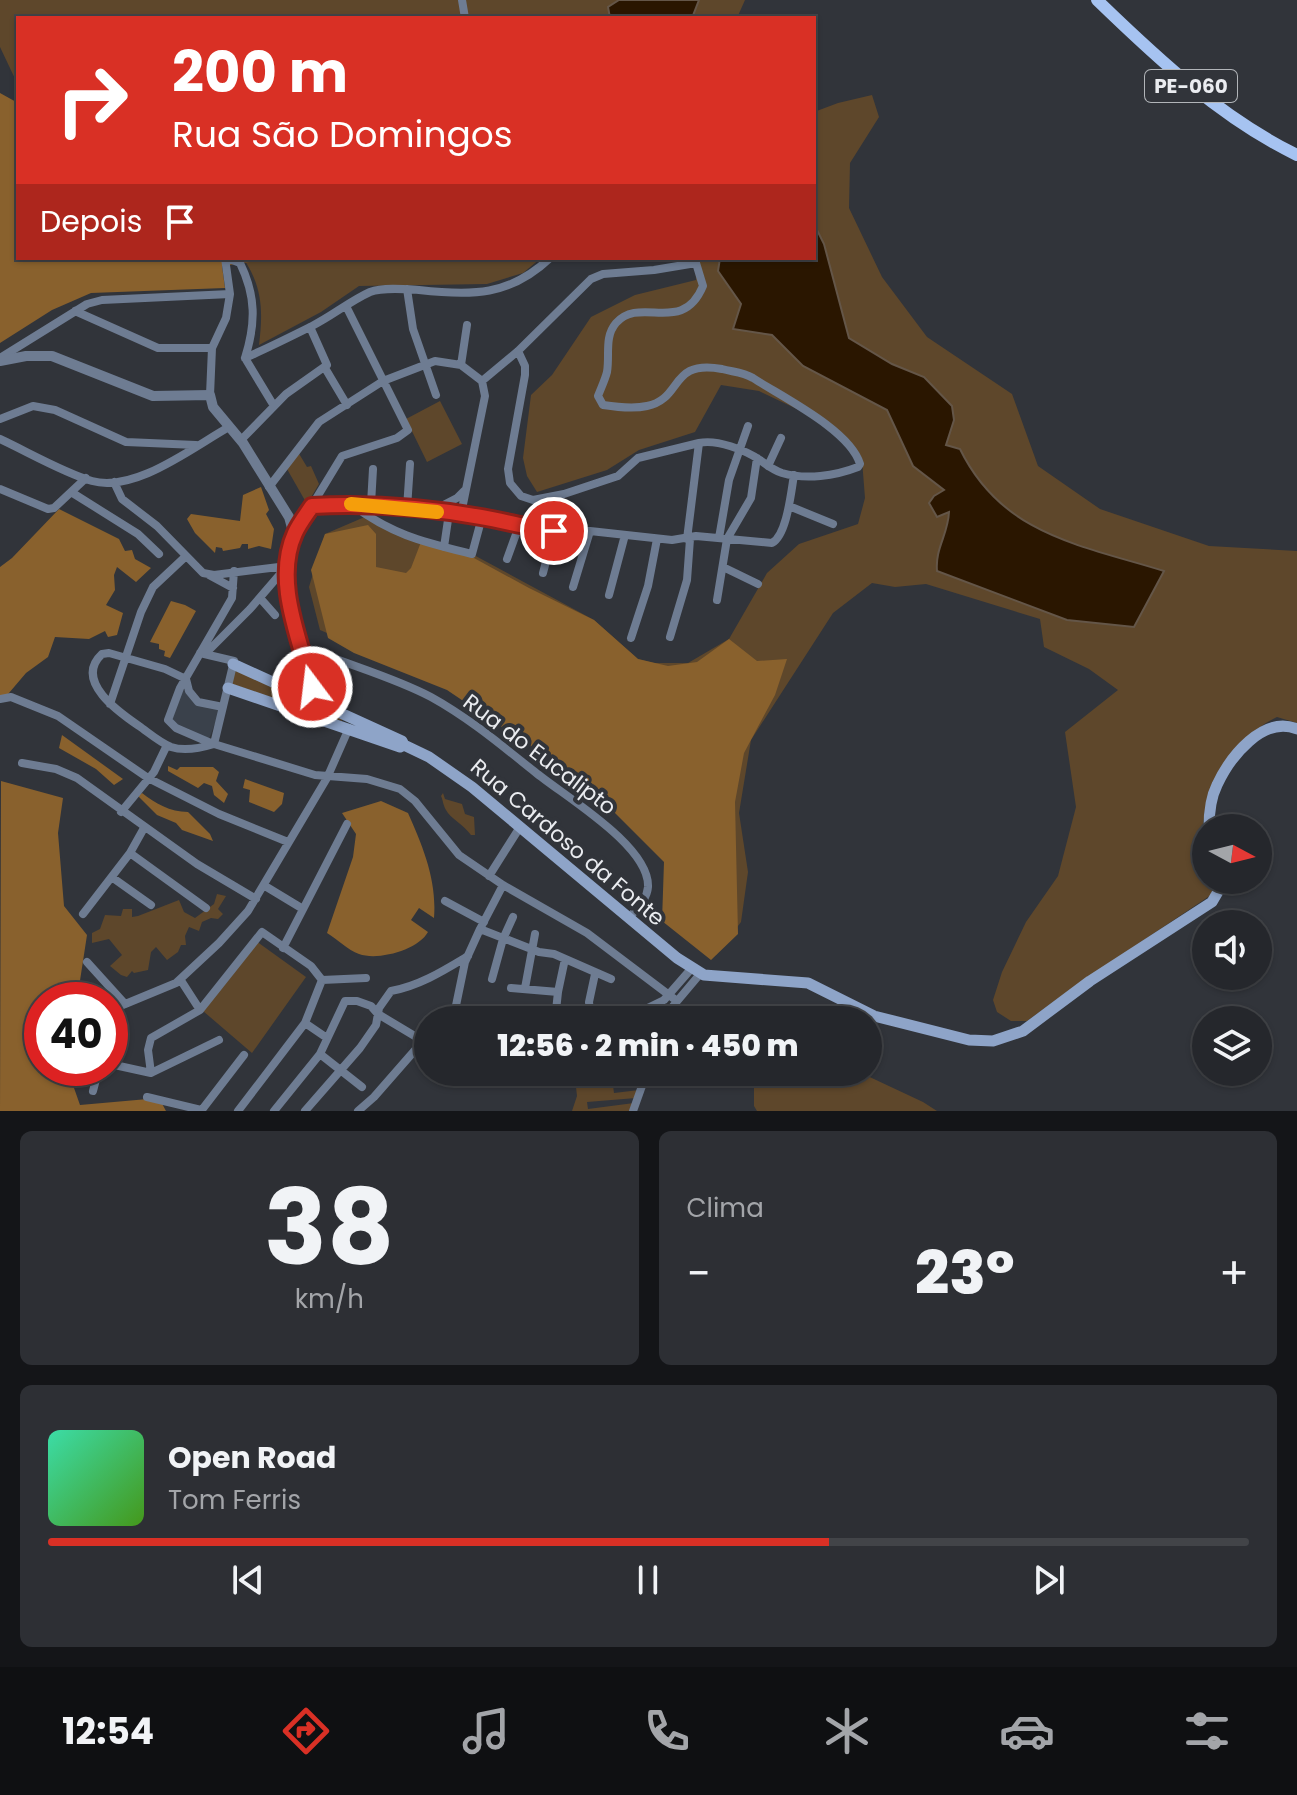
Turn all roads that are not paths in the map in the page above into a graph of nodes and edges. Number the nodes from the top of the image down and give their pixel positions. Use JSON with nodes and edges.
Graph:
{"nodes":[{"id":1,"x":1097,"y":0,"type":"edge"},
{"id":2,"x":1297,"y":155,"type":"edge"},
{"id":3,"x":226,"y":260,"type":"edge"},
{"id":4,"x":232,"y":260,"type":"edge"},
{"id":5,"x":548,"y":260,"type":"edge"},
{"id":6,"x":693,"y":260,"type":"edge"},
{"id":7,"x":407,"y":289,"type":"junction"},
{"id":8,"x":230,"y":294,"type":"junction"},
{"id":9,"x":346,"y":306,"type":"junction"},
{"id":10,"x":75,"y":311,"type":"junction"},
{"id":11,"x":467,"y":325,"type":"dead end"},
{"id":12,"x":310,"y":327,"type":"junction"},
{"id":13,"x":212,"y":348,"type":"junction"},
{"id":14,"x":518,"y":351,"type":"junction"},
{"id":15,"x":245,"y":358,"type":"junction"},
{"id":16,"x":0,"y":359,"type":"edge"},
{"id":17,"x":425,"y":364,"type":"junction"},
{"id":18,"x":461,"y":365,"type":"junction"},
{"id":19,"x":325,"y":368,"type":"junction"},
{"id":20,"x":383,"y":381,"type":"junction"},
{"id":21,"x":482,"y":381,"type":"junction"},
{"id":22,"x":210,"y":395,"type":"junction"},
{"id":23,"x":436,"y":395,"type":"dead end"},
{"id":24,"x":347,"y":405,"type":"junction"},
{"id":25,"x":274,"y":406,"type":"junction"},
{"id":26,"x":0,"y":419,"type":"edge"},
{"id":27,"x":748,"y":426,"type":"dead end"},
{"id":28,"x":229,"y":427,"type":"junction"},
{"id":29,"x":781,"y":438,"type":"dead end"},
{"id":30,"x":0,"y":439,"type":"edge"},
{"id":31,"x":241,"y":440,"type":"junction"},
{"id":32,"x":699,"y":443,"type":"junction"},
{"id":33,"x":196,"y":445,"type":"junction"},
{"id":34,"x":740,"y":451,"type":"junction"},
{"id":35,"x":757,"y":458,"type":"junction"},
{"id":36,"x":410,"y":464,"type":"dead end"},
{"id":37,"x":768,"y":466,"type":"junction"},
{"id":38,"x":373,"y":469,"type":"dead end"},
{"id":39,"x":794,"y":475,"type":"junction"},
{"id":40,"x":86,"y":478,"type":"junction"},
{"id":41,"x":114,"y":482,"type":"junction"},
{"id":42,"x":269,"y":487,"type":"junction"},
{"id":43,"x":0,"y":489,"type":"edge"},
{"id":44,"x":464,"y":491,"type":"junction"},
{"id":45,"x":71,"y":492,"type":"junction"},
{"id":46,"x":350,"y":504,"type":"junction"},
{"id":47,"x":371,"y":504,"type":"junction"},
{"id":48,"x":312,"y":506,"type":"junction"},
{"id":49,"x":789,"y":506,"type":"junction"},
{"id":50,"x":407,"y":508,"type":"junction"},
{"id":51,"x":431,"y":511,"type":"junction"},
{"id":52,"x":449,"y":513,"type":"junction"},
{"id":53,"x":461,"y":514,"type":"junction"},
{"id":54,"x":482,"y":517,"type":"junction"},
{"id":55,"x":833,"y":524,"type":"dead end"},
{"id":56,"x":519,"y":526,"type":"junction"},
{"id":57,"x":554,"y":531,"type":"junction"},
{"id":58,"x":590,"y":531,"type":"junction"},
{"id":59,"x":294,"y":535,"type":"junction"},
{"id":60,"x":625,"y":535,"type":"junction"},
{"id":61,"x":723,"y":538,"type":"junction"},
{"id":62,"x":657,"y":539,"type":"junction"},
{"id":63,"x":688,"y":539,"type":"junction"},
{"id":64,"x":444,"y":547,"type":"junction"},
{"id":65,"x":159,"y":554,"type":"dead end"},
{"id":66,"x":185,"y":557,"type":"junction"},
{"id":67,"x":507,"y":559,"type":"dead end"},
{"id":68,"x":287,"y":566,"type":"junction"},
{"id":69,"x":723,"y":567,"type":"junction"},
{"id":70,"x":234,"y":571,"type":"junction"},
{"id":71,"x":543,"y":573,"type":"dead end"},
{"id":72,"x":208,"y":575,"type":"junction"},
{"id":73,"x":758,"y":584,"type":"dead end"},
{"id":74,"x":573,"y":587,"type":"dead end"},
{"id":75,"x":233,"y":588,"type":"junction"},
{"id":76,"x":609,"y":595,"type":"dead end"},
{"id":77,"x":260,"y":598,"type":"junction"},
{"id":78,"x":717,"y":600,"type":"dead end"},
{"id":79,"x":275,"y":615,"type":"dead end"},
{"id":80,"x":670,"y":637,"type":"dead end"},
{"id":81,"x":631,"y":638,"type":"dead end"},
{"id":82,"x":203,"y":653,"type":"junction"},
{"id":83,"x":126,"y":657,"type":"junction"},
{"id":84,"x":304,"y":658,"type":"junction"},
{"id":85,"x":233,"y":664,"type":"junction"},
{"id":86,"x":186,"y":679,"type":"junction"},
{"id":87,"x":228,"y":688,"type":"junction"},
{"id":88,"x":293,"y":692,"type":"junction"},
{"id":89,"x":0,"y":699,"type":"edge"},
{"id":90,"x":110,"y":704,"type":"junction"},
{"id":91,"x":223,"y":707,"type":"junction"},
{"id":92,"x":330,"y":709,"type":"junction"},
{"id":93,"x":351,"y":723,"type":"junction"},
{"id":94,"x":1297,"y":729,"type":"edge"},
{"id":95,"x":214,"y":744,"type":"junction"},
{"id":96,"x":167,"y":745,"type":"junction"},
{"id":97,"x":22,"y":763,"type":"dead end"},
{"id":98,"x":148,"y":778,"type":"junction"},
{"id":99,"x":327,"y":778,"type":"junction"},
{"id":100,"x":121,"y":812,"type":"junction"},
{"id":101,"x":1212,"y":814,"type":"edge"},
{"id":102,"x":347,"y":824,"type":"dead end"},
{"id":103,"x":520,"y":827,"type":"junction"},
{"id":104,"x":144,"y":828,"type":"junction"},
{"id":105,"x":288,"y":842,"type":"junction"},
{"id":106,"x":130,"y":853,"type":"junction"},
{"id":107,"x":489,"y":876,"type":"junction"},
{"id":108,"x":113,"y":878,"type":"junction"},
{"id":109,"x":503,"y":885,"type":"junction"},
{"id":110,"x":265,"y":886,"type":"junction"},
{"id":111,"x":1217,"y":894,"type":"edge"},
{"id":112,"x":256,"y":899,"type":"junction"},
{"id":113,"x":445,"y":901,"type":"dead end"},
{"id":114,"x":151,"y":905,"type":"dead end"},
{"id":115,"x":206,"y":908,"type":"dead end"},
{"id":116,"x":303,"y":909,"type":"junction"},
{"id":117,"x":83,"y":914,"type":"dead end"},
{"id":118,"x":513,"y":917,"type":"dead end"},
{"id":119,"x":629,"y":918,"type":"junction"},
{"id":120,"x":482,"y":926,"type":"junction"},
{"id":121,"x":535,"y":934,"type":"dead end"},
{"id":122,"x":503,"y":939,"type":"junction"},
{"id":123,"x":283,"y":948,"type":"junction"},
{"id":124,"x":532,"y":949,"type":"junction"},
{"id":125,"x":468,"y":956,"type":"junction"},
{"id":126,"x":565,"y":959,"type":"junction"},
{"id":127,"x":87,"y":962,"type":"dead end"},
{"id":128,"x":699,"y":973,"type":"junction"},
{"id":129,"x":595,"y":974,"type":"junction"},
{"id":130,"x":366,"y":978,"type":"dead end"},
{"id":131,"x":180,"y":979,"type":"junction"},
{"id":132,"x":492,"y":979,"type":"dead end"},
{"id":133,"x":611,"y":979,"type":"dead end"},
{"id":134,"x":322,"y":980,"type":"junction"},
{"id":135,"x":105,"y":982,"type":"edge"},
{"id":136,"x":511,"y":988,"type":"dead end"},
{"id":137,"x":525,"y":988,"type":"junction"},
{"id":138,"x":558,"y":992,"type":"junction"},
{"id":139,"x":669,"y":995,"type":"junction"},
{"id":140,"x":677,"y":1001,"type":"junction"},
{"id":141,"x":128,"y":1003,"type":"edge"},
{"id":142,"x":456,"y":1006,"type":"edge"},
{"id":143,"x":556,"y":1006,"type":"edge"},
{"id":144,"x":589,"y":1006,"type":"edge"},
{"id":145,"x":656,"y":1006,"type":"edge"},
{"id":146,"x":674,"y":1006,"type":"edge"},
{"id":147,"x":200,"y":1010,"type":"junction"},
{"id":148,"x":378,"y":1014,"type":"junction"},
{"id":149,"x":305,"y":1023,"type":"junction"},
{"id":150,"x":414,"y":1034,"type":"edge"},
{"id":151,"x":327,"y":1038,"type":"junction"},
{"id":152,"x":219,"y":1040,"type":"dead end"},
{"id":153,"x":414,"y":1052,"type":"edge"},
{"id":154,"x":320,"y":1054,"type":"junction"},
{"id":155,"x":244,"y":1055,"type":"dead end"},
{"id":156,"x":128,"y":1068,"type":"edge"},
{"id":157,"x":341,"y":1069,"type":"junction"},
{"id":158,"x":151,"y":1073,"type":"junction"},
{"id":159,"x":94,"y":1086,"type":"edge"},
{"id":160,"x":642,"y":1086,"type":"edge"},
{"id":161,"x":362,"y":1087,"type":"dead end"},
{"id":162,"x":93,"y":1091,"type":"dead end"},
{"id":163,"x":147,"y":1097,"type":"dead end"},
{"id":164,"x":201,"y":1111,"type":"edge"},
{"id":165,"x":238,"y":1111,"type":"edge"},
{"id":166,"x":274,"y":1111,"type":"edge"},
{"id":167,"x":305,"y":1111,"type":"edge"},
{"id":168,"x":358,"y":1111,"type":"edge"},
{"id":169,"x":633,"y":1111,"type":"edge"}],
"edges":[{"from":1,"to":2,"type":"main road","number":"PE-060"},
{"from":3,"to":8,"type":"street"},
{"from":4,"to":15,"type":"street"},
{"from":5,"to":7,"type":"street"},
{"from":6,"to":14,"type":"street"},
{"from":6,"to":39,"type":"street"},
{"from":7,"to":9,"type":"street"},
{"from":7,"to":17,"type":"street"},
{"from":8,"to":10,"type":"street"},
{"from":8,"to":13,"type":"street"},
{"from":9,"to":12,"type":"street"},
{"from":9,"to":20,"type":"street"},
{"from":10,"to":13,"type":"street"},
{"from":10,"to":16,"type":"street"},
{"from":11,"to":18,"type":"street"},
{"from":12,"to":15,"type":"street"},
{"from":12,"to":19,"type":"street"},
{"from":13,"to":22,"type":"street"},
{"from":14,"to":21,"type":"street"},
{"from":14,"to":32,"type":"street"},
{"from":15,"to":25,"type":"street"},
{"from":16,"to":22,"type":"street"},
{"from":17,"to":18,"type":"street"},
{"from":17,"to":20,"type":"street"},
{"from":17,"to":23,"type":"street"},
{"from":18,"to":21,"type":"street"},
{"from":19,"to":24,"type":"street"},
{"from":19,"to":25,"type":"street"},
{"from":20,"to":24,"type":"street"},
{"from":20,"to":48,"type":"street"},
{"from":21,"to":44,"type":"street"},
{"from":22,"to":28,"type":"street"},
{"from":24,"to":42,"type":"street"},
{"from":25,"to":31,"type":"street"},
{"from":26,"to":33,"type":"street"},
{"from":27,"to":34,"type":"street"},
{"from":28,"to":31,"type":"street"},
{"from":28,"to":33,"type":"street"},
{"from":29,"to":37,"type":"street"},
{"from":30,"to":40,"type":"street"},
{"from":31,"to":42,"type":"street"},
{"from":32,"to":34,"type":"street"},
{"from":32,"to":63,"type":"street"},
{"from":33,"to":41,"type":"street"},
{"from":34,"to":35,"type":"street"},
{"from":34,"to":61,"type":"street"},
{"from":35,"to":37,"type":"street"},
{"from":35,"to":61,"type":"street"},
{"from":36,"to":50,"type":"street"},
{"from":37,"to":39,"type":"street"},
{"from":38,"to":47,"type":"street"},
{"from":39,"to":49,"type":"street"},
{"from":40,"to":41,"type":"street"},
{"from":40,"to":45,"type":"street"},
{"from":41,"to":66,"type":"street"},
{"from":42,"to":59,"type":"street"},
{"from":43,"to":45,"type":"street"},
{"from":44,"to":51,"type":"street"},
{"from":44,"to":53,"type":"street"},
{"from":45,"to":65,"type":"street"},
{"from":46,"to":47,"type":"street"},
{"from":46,"to":48,"type":"street"},
{"from":46,"to":64,"type":"street"},
{"from":47,"to":50,"type":"street"},
{"from":48,"to":59,"type":"street"},
{"from":49,"to":55,"type":"street"},
{"from":49,"to":61,"type":"street"},
{"from":50,"to":51,"type":"street"},
{"from":51,"to":52,"type":"street"},
{"from":52,"to":53,"type":"street"},
{"from":52,"to":64,"type":"street"},
{"from":53,"to":54,"type":"street"},
{"from":54,"to":56,"type":"street"},
{"from":54,"to":64,"type":"street"},
{"from":56,"to":57,"type":"street"},
{"from":56,"to":67,"type":"street"},
{"from":57,"to":58,"type":"street"},
{"from":57,"to":71,"type":"street"},
{"from":58,"to":60,"type":"street"},
{"from":58,"to":74,"type":"street"},
{"from":59,"to":68,"type":"street"},
{"from":60,"to":62,"type":"street"},
{"from":60,"to":76,"type":"street"},
{"from":61,"to":63,"type":"street"},
{"from":61,"to":69,"type":"street"},
{"from":62,"to":63,"type":"street"},
{"from":62,"to":81,"type":"street"},
{"from":63,"to":80,"type":"street"},
{"from":66,"to":72,"type":"street"},
{"from":66,"to":83,"type":"street"},
{"from":68,"to":70,"type":"street"},
{"from":68,"to":77,"type":"street"},
{"from":68,"to":84,"type":"street"},
{"from":69,"to":73,"type":"street"},
{"from":69,"to":78,"type":"street"},
{"from":70,"to":72,"type":"street"},
{"from":70,"to":75,"type":"street"},
{"from":72,"to":75,"type":"street"},
{"from":75,"to":82,"type":"street"},
{"from":77,"to":79,"type":"street"},
{"from":77,"to":82,"type":"street"},
{"from":82,"to":85,"type":"street","name":"Rua Cardoso da Fonte"},
{"from":82,"to":86,"type":"street"},
{"from":83,"to":86,"type":"street"},
{"from":83,"to":90,"type":"street"},
{"from":83,"to":90,"type":"street"},
{"from":84,"to":88,"type":"street"},
{"from":84,"to":92,"type":"street"},
{"from":84,"to":119,"type":"street","name":"Rua do Eucalipto"},
{"from":85,"to":87,"type":"street"},
{"from":85,"to":88,"type":"main road","name":"Rua Cardoso da Fonte"},
{"from":86,"to":91,"type":"street"},
{"from":86,"to":95,"type":"street"},
{"from":87,"to":91,"type":"street"},
{"from":87,"to":93,"type":"main road","name":"Rua Cardoso da Fonte"},
{"from":88,"to":92,"type":"main road","name":"Rua Cardoso da Fonte"},
{"from":89,"to":98,"type":"street"},
{"from":90,"to":96,"type":"street"},
{"from":91,"to":95,"type":"street"},
{"from":92,"to":93,"type":"main road","name":"Rua Cardoso da Fonte"},
{"from":93,"to":99,"type":"street"},
{"from":93,"to":103,"type":"main road","name":"Rua Cardoso da Fonte"},
{"from":94,"to":101,"type":"main road"},
{"from":95,"to":96,"type":"street"},
{"from":95,"to":99,"type":"street"},
{"from":96,"to":98,"type":"street"},
{"from":97,"to":100,"type":"street"},
{"from":98,"to":100,"type":"street"},
{"from":98,"to":105,"type":"street"},
{"from":99,"to":105,"type":"street"},
{"from":99,"to":107,"type":"street"},
{"from":100,"to":104,"type":"street"},
{"from":102,"to":116,"type":"street"},
{"from":103,"to":107,"type":"street"},
{"from":103,"to":119,"type":"main road","name":"Rua Cardoso da Fonte"},
{"from":104,"to":106,"type":"street"},
{"from":104,"to":112,"type":"street"},
{"from":105,"to":110,"type":"street"},
{"from":106,"to":108,"type":"street"},
{"from":106,"to":115,"type":"street"},
{"from":107,"to":109,"type":"street"},
{"from":108,"to":114,"type":"street"},
{"from":108,"to":117,"type":"street"},
{"from":109,"to":120,"type":"street"},
{"from":109,"to":139,"type":"street"},
{"from":110,"to":112,"type":"street"},
{"from":110,"to":116,"type":"street"},
{"from":111,"to":128,"type":"main road"},
{"from":112,"to":131,"type":"street"},
{"from":113,"to":120,"type":"street"},
{"from":116,"to":123,"type":"street"},
{"from":118,"to":122,"type":"street"},
{"from":119,"to":128,"type":"main road","name":"Rua Cardoso da Fonte"},
{"from":120,"to":122,"type":"street"},
{"from":120,"to":125,"type":"street"},
{"from":121,"to":124,"type":"street"},
{"from":122,"to":124,"type":"street"},
{"from":122,"to":132,"type":"street"},
{"from":123,"to":134,"type":"street"},
{"from":123,"to":147,"type":"street"},
{"from":124,"to":126,"type":"street"},
{"from":124,"to":137,"type":"street"},
{"from":125,"to":142,"type":"street"},
{"from":125,"to":148,"type":"street"},
{"from":126,"to":129,"type":"street"},
{"from":126,"to":138,"type":"street"},
{"from":127,"to":135,"type":"street"},
{"from":128,"to":139,"type":"street"},
{"from":128,"to":140,"type":"street"},
{"from":129,"to":133,"type":"street"},
{"from":129,"to":144,"type":"street"},
{"from":130,"to":134,"type":"street"},
{"from":131,"to":141,"type":"street"},
{"from":131,"to":147,"type":"street"},
{"from":134,"to":149,"type":"street"},
{"from":136,"to":137,"type":"street"},
{"from":137,"to":138,"type":"street"},
{"from":138,"to":143,"type":"street"},
{"from":139,"to":140,"type":"street"},
{"from":139,"to":145,"type":"street"},
{"from":140,"to":146,"type":"street"},
{"from":147,"to":158,"type":"street"},
{"from":148,"to":150,"type":"street"},
{"from":148,"to":151,"type":"street"},
{"from":148,"to":157,"type":"street"},
{"from":149,"to":151,"type":"street"},
{"from":149,"to":165,"type":"street"},
{"from":151,"to":154,"type":"street"},
{"from":152,"to":158,"type":"street"},
{"from":153,"to":168,"type":"street"},
{"from":154,"to":157,"type":"street"},
{"from":154,"to":166,"type":"street"},
{"from":155,"to":164,"type":"street"},
{"from":156,"to":158,"type":"street"},
{"from":157,"to":161,"type":"street"},
{"from":157,"to":167,"type":"street"},
{"from":159,"to":162,"type":"street"},
{"from":160,"to":169,"type":"street"},
{"from":163,"to":164,"type":"street"}]}
